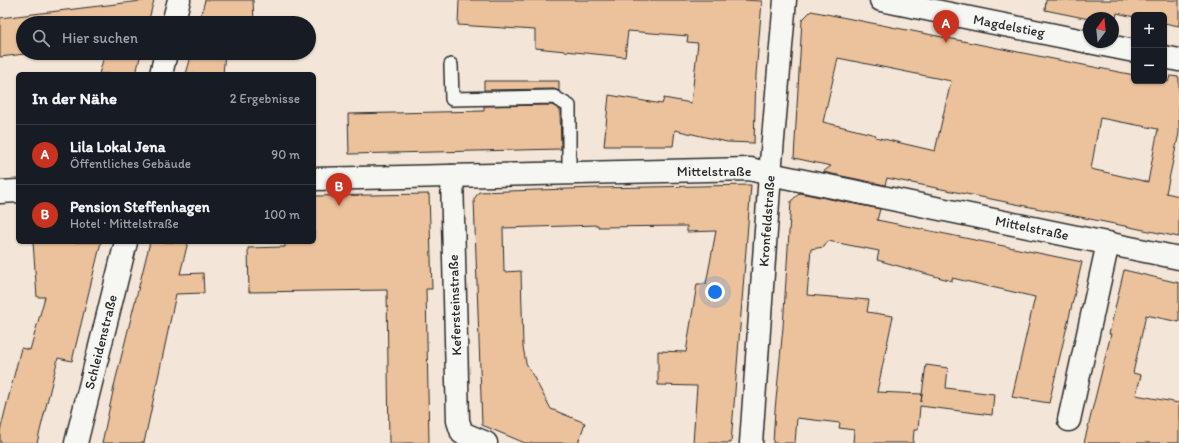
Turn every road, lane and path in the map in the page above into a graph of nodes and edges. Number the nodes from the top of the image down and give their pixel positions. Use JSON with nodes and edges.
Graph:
{"nodes":[{"id":1,"x":179,"y":0,"type":"edge"},
{"id":2,"x":785,"y":0,"type":"edge"},
{"id":3,"x":881,"y":0,"type":"edge"},
{"id":4,"x":175,"y":16,"type":"edge"},
{"id":5,"x":1083,"y":41,"type":"edge"},
{"id":6,"x":1119,"y":48,"type":"edge"},
{"id":7,"x":1131,"y":50,"type":"edge"},
{"id":8,"x":1167,"y":58,"type":"edge"},
{"id":9,"x":164,"y":60,"type":"edge"},
{"id":10,"x":1179,"y":60,"type":"edge"},
{"id":11,"x":451,"y":65,"type":"dead end"},
{"id":12,"x":161,"y":72,"type":"edge"},
{"id":13,"x":569,"y":173,"type":"junction"},
{"id":14,"x":770,"y":174,"type":"junction"},
{"id":15,"x":452,"y":176,"type":"junction"},
{"id":16,"x":316,"y":179,"type":"edge"},
{"id":17,"x":16,"y":191,"type":"edge"},
{"id":18,"x":0,"y":192,"type":"edge"},
{"id":19,"x":1108,"y":243,"type":"junction"},
{"id":20,"x":126,"y":244,"type":"edge"},
{"id":21,"x":1179,"y":258,"type":"edge"},
{"id":22,"x":1069,"y":420,"type":"dead end"},
{"id":23,"x":76,"y":443,"type":"edge"},
{"id":24,"x":486,"y":443,"type":"edge"},
{"id":25,"x":751,"y":443,"type":"edge"}],
"edges":[{"from":1,"to":4,"type":"street"},
{"from":2,"to":14,"type":"street","name":"Kronfeldstraße"},
{"from":3,"to":5,"type":"street","name":"Magdelstieg"},
{"from":6,"to":7,"type":"street","name":"Magdelstieg"},
{"from":8,"to":10,"type":"street"},
{"from":9,"to":12,"type":"street"},
{"from":11,"to":13,"type":"lane"},
{"from":13,"to":14,"type":"street","name":"Mittelstraße"},
{"from":13,"to":15,"type":"street","name":"Mittelstraße"},
{"from":14,"to":19,"type":"street","name":"Mittelstraße"},
{"from":14,"to":25,"type":"street","name":"Kronfeldstraße"},
{"from":15,"to":16,"type":"street","name":"Mittelstraße"},
{"from":15,"to":24,"type":"street","name":"Kefersteinstraße"},
{"from":17,"to":18,"type":"street"},
{"from":19,"to":21,"type":"street","name":"Mittelstraße"},
{"from":19,"to":22,"type":"street"},
{"from":20,"to":23,"type":"street","name":"Schleidenstraße"}]}
